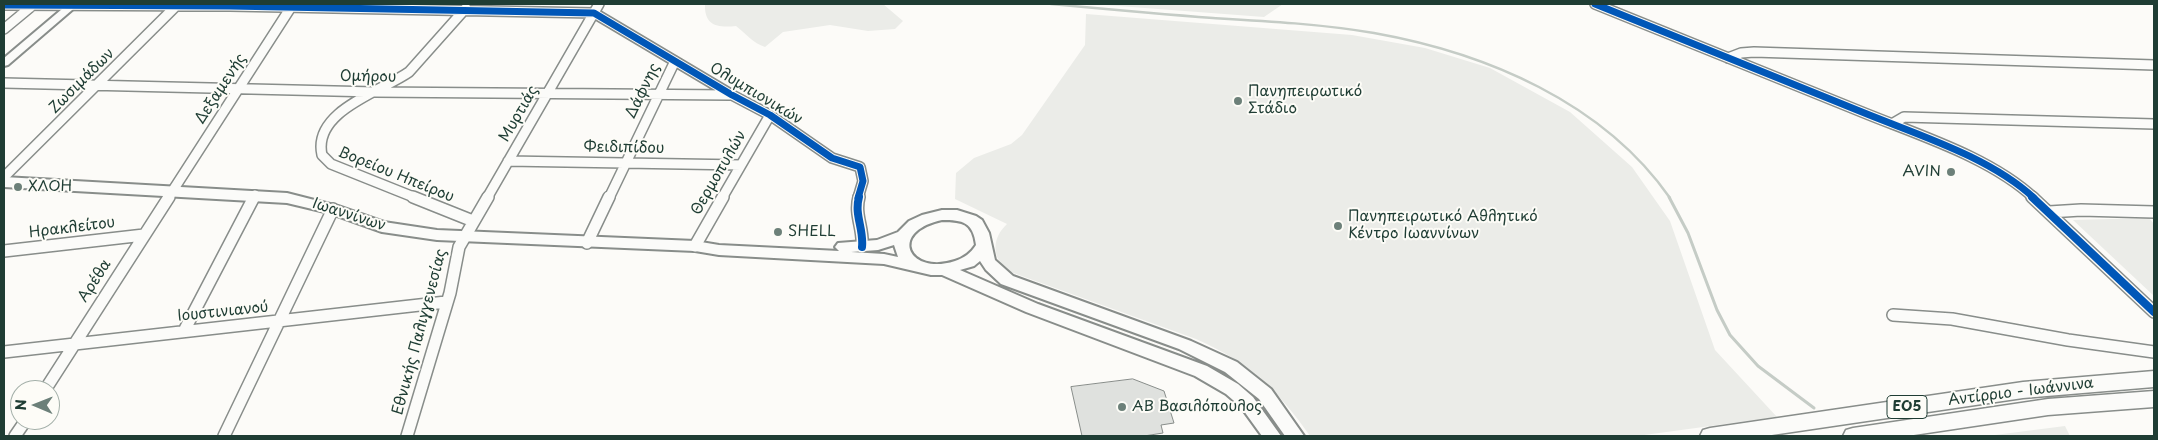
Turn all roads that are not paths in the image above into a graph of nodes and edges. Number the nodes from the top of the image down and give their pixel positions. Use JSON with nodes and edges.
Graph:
{"nodes":[{"id":1,"x":599,"y":4,"type":"edge"},
{"id":2,"x":1595,"y":4,"type":"edge"},
{"id":3,"x":4,"y":5,"type":"edge"},
{"id":4,"x":38,"y":5,"type":"edge"},
{"id":5,"x":73,"y":5,"type":"edge"},
{"id":6,"x":178,"y":5,"type":"edge"},
{"id":7,"x":292,"y":5,"type":"edge"},
{"id":8,"x":367,"y":6,"type":"edge"},
{"id":9,"x":467,"y":7,"type":"edge"},
{"id":10,"x":594,"y":12,"type":"junction"},
{"id":11,"x":4,"y":29,"type":"edge"},
{"id":12,"x":1728,"y":58,"type":"junction"},
{"id":13,"x":674,"y":61,"type":"junction"},
{"id":14,"x":4,"y":63,"type":"edge"},
{"id":15,"x":2154,"y":65,"type":"edge"},
{"id":16,"x":4,"y":83,"type":"edge"},
{"id":17,"x":98,"y":84,"type":"junction"},
{"id":18,"x":237,"y":89,"type":"junction"},
{"id":19,"x":375,"y":92,"type":"junction"},
{"id":20,"x":547,"y":93,"type":"junction"},
{"id":21,"x":659,"y":94,"type":"junction"},
{"id":22,"x":732,"y":95,"type":"junction"},
{"id":23,"x":770,"y":114,"type":"junction"},
{"id":24,"x":1892,"y":124,"type":"junction"},
{"id":25,"x":2154,"y":124,"type":"edge"},
{"id":26,"x":508,"y":162,"type":"junction"},
{"id":27,"x":625,"y":163,"type":"junction"},
{"id":28,"x":741,"y":165,"type":"junction"},
{"id":29,"x":4,"y":177,"type":"edge"},
{"id":30,"x":4,"y":182,"type":"edge"},
{"id":31,"x":173,"y":190,"type":"junction"},
{"id":32,"x":255,"y":195,"type":"junction"},
{"id":33,"x":333,"y":209,"type":"junction"},
{"id":34,"x":2049,"y":212,"type":"junction"},
{"id":35,"x":2154,"y":212,"type":"edge"},
{"id":36,"x":473,"y":221,"type":"junction"},
{"id":37,"x":144,"y":235,"type":"junction"},
{"id":38,"x":903,"y":236,"type":"junction"},
{"id":39,"x":464,"y":237,"type":"junction"},
{"id":40,"x":587,"y":243,"type":"junction"},
{"id":41,"x":983,"y":245,"type":"junction"},
{"id":42,"x":695,"y":246,"type":"junction"},
{"id":43,"x":862,"y":247,"type":"junction"},
{"id":44,"x":4,"y":251,"type":"edge"},
{"id":45,"x":919,"y":266,"type":"junction"},
{"id":46,"x":944,"y":270,"type":"junction"},
{"id":47,"x":446,"y":302,"type":"junction"},
{"id":48,"x":2154,"y":312,"type":"edge"},
{"id":49,"x":1893,"y":315,"type":"dead end"},
{"id":50,"x":280,"y":320,"type":"junction"},
{"id":51,"x":184,"y":331,"type":"junction"},
{"id":52,"x":75,"y":343,"type":"junction"},
{"id":53,"x":4,"y":352,"type":"edge"},
{"id":54,"x":2154,"y":352,"type":"edge"},
{"id":55,"x":2154,"y":379,"type":"edge"},
{"id":56,"x":51,"y":380,"type":"edge"},
{"id":57,"x":2154,"y":398,"type":"edge"},
{"id":58,"x":1880,"y":434,"type":"edge"},
{"id":59,"x":224,"y":436,"type":"edge"},
{"id":60,"x":407,"y":436,"type":"edge"},
{"id":61,"x":1272,"y":436,"type":"edge"},
{"id":62,"x":1295,"y":436,"type":"edge"},
{"id":63,"x":1710,"y":436,"type":"edge"},
{"id":64,"x":1853,"y":436,"type":"edge"}],
"edges":[{"from":1,"to":10,"type":"street","name":"Μυρτιάς"},
{"from":2,"to":12,"type":"street"},
{"from":3,"to":4,"type":"street"},
{"from":4,"to":5,"type":"street"},
{"from":4,"to":11,"type":"street"},
{"from":5,"to":6,"type":"street"},
{"from":5,"to":14,"type":"street"},
{"from":6,"to":7,"type":"street"},
{"from":6,"to":17,"type":"street","name":"Ζωσιμάδων"},
{"from":7,"to":8,"type":"street"},
{"from":7,"to":18,"type":"street","name":"Δεξαμενής"},
{"from":8,"to":9,"type":"street"},
{"from":9,"to":10,"type":"street"},
{"from":9,"to":19,"type":"street","name":"Βορείου Ηπείρου"},
{"from":10,"to":13,"type":"street","name":"Ολυμπιονικών"},
{"from":10,"to":20,"type":"street","name":"Μυρτιάς"},
{"from":12,"to":15,"type":"street"},
{"from":12,"to":24,"type":"street"},
{"from":13,"to":21,"type":"street","name":"Δάφνης"},
{"from":13,"to":22,"type":"street","name":"Ολυμπιονικών"},
{"from":16,"to":17,"type":"street","name":"Ομήρου"},
{"from":17,"to":18,"type":"street","name":"Ομήρου"},
{"from":17,"to":29,"type":"street","name":"Ζωσιμάδων"},
{"from":18,"to":19,"type":"street","name":"Ομήρου"},
{"from":18,"to":31,"type":"street","name":"Δεξαμενής"},
{"from":19,"to":20,"type":"street","name":"Ομήρου"},
{"from":19,"to":36,"type":"street","name":"Βορείου Ηπείρου"},
{"from":20,"to":21,"type":"street","name":"Ομήρου"},
{"from":20,"to":26,"type":"street","name":"Μυρτιάς"},
{"from":21,"to":22,"type":"street","name":"Ομήρου"},
{"from":21,"to":27,"type":"street","name":"Δάφνης"},
{"from":22,"to":23,"type":"street","name":"Ολυμπιονικών"},
{"from":23,"to":28,"type":"street","name":"Θερμοπυλών"},
{"from":23,"to":43,"type":"street","name":"Ολυμπιονικών"},
{"from":24,"to":25,"type":"street"},
{"from":24,"to":34,"type":"street"},
{"from":26,"to":27,"type":"street","name":"Φειδιπίδου"},
{"from":26,"to":36,"type":"street","name":"Μυρτιάς"},
{"from":27,"to":28,"type":"street","name":"Φειδιπίδου"},
{"from":27,"to":40,"type":"street","name":"Δάφνης"},
{"from":28,"to":42,"type":"street","name":"Θερμοπυλών"},
{"from":30,"to":31,"type":"main road","name":"Ιωαννίνων"},
{"from":31,"to":32,"type":"main road","name":"Ιωαννίνων"},
{"from":31,"to":37,"type":"street","name":"Αρέθα"},
{"from":32,"to":33,"type":"main road","name":"Ιωαννίνων"},
{"from":32,"to":51,"type":"street"},
{"from":33,"to":39,"type":"main road","name":"Ιωαννίνων"},
{"from":33,"to":50,"type":"street"},
{"from":34,"to":35,"type":"street"},
{"from":34,"to":48,"type":"street"},
{"from":36,"to":39,"type":"street","name":"Μυρτιάς"},
{"from":37,"to":44,"type":"street","name":"Ηρακλείτου"},
{"from":37,"to":52,"type":"street","name":"Αρέθα"},
{"from":38,"to":41,"type":"main road"},
{"from":38,"to":43,"type":"main road"},
{"from":38,"to":45,"type":"main road"},
{"from":39,"to":40,"type":"main road","name":"Ιωαννίνων"},
{"from":39,"to":47,"type":"street","name":"Εθνικής Παλιγγενεσίας"},
{"from":40,"to":42,"type":"main road","name":"Ιωαννίνων"},
{"from":41,"to":46,"type":"main road"},
{"from":41,"to":62,"type":"main road"},
{"from":42,"to":43,"type":"main road"},
{"from":42,"to":45,"type":"main road"},
{"from":45,"to":46,"type":"main road"},
{"from":46,"to":61,"type":"main road"},
{"from":47,"to":50,"type":"street","name":"Ιουστινιανού"},
{"from":47,"to":60,"type":"street","name":"Εθνικής Παλιγγενεσίας"},
{"from":49,"to":54,"type":"street"},
{"from":50,"to":51,"type":"street","name":"Ιουστινιανού"},
{"from":50,"to":59,"type":"street"},
{"from":51,"to":52,"type":"street","name":"Ιουστινιανού"},
{"from":52,"to":53,"type":"street","name":"Ιουστινιανού"},
{"from":52,"to":56,"type":"street","name":"Αρέθα"},
{"from":55,"to":63,"type":"highway","name":"Αντίρριο - Ιωάννινα","number":"ΕΟ5"},
{"from":57,"to":58,"type":"highway","name":"Αντίρριο - Ιωάννινα","number":"ΕΟ5"},
{"from":58,"to":64,"type":"highway","name":"Αντίρριο - Ιωάννινα","number":"ΕΟ5"}]}
